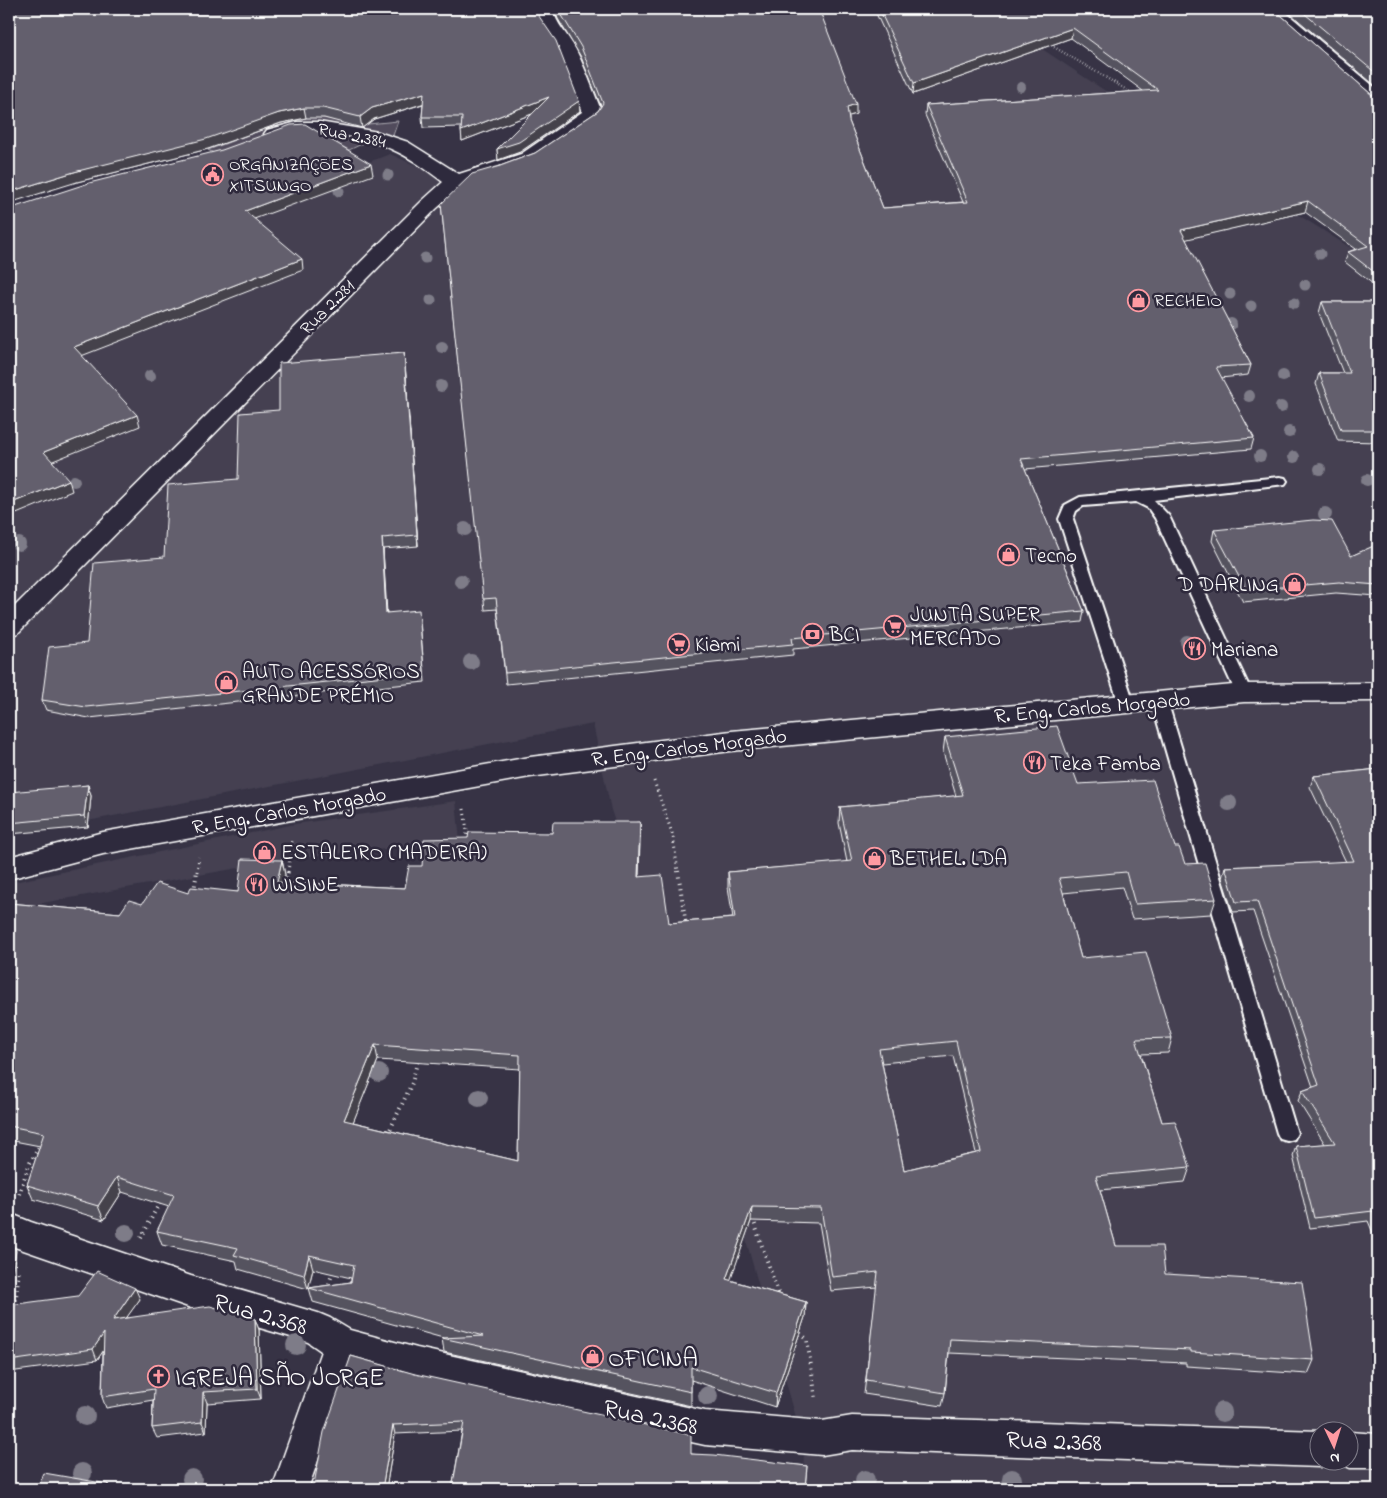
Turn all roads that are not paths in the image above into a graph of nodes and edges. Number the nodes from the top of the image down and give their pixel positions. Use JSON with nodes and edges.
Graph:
{"nodes":[{"id":1,"x":544,"y":9,"type":"edge"},
{"id":2,"x":1272,"y":9,"type":"edge"},
{"id":3,"x":1378,"y":100,"type":"edge"},
{"id":4,"x":261,"y":139,"type":"edge"},
{"id":5,"x":456,"y":181,"type":"junction"},
{"id":6,"x":1280,"y":481,"type":"dead end"},
{"id":7,"x":1138,"y":497,"type":"junction"},
{"id":8,"x":9,"y":627,"type":"edge"},
{"id":9,"x":1244,"y":692,"type":"junction"},
{"id":10,"x":1378,"y":692,"type":"edge"},
{"id":11,"x":1159,"y":700,"type":"junction"},
{"id":12,"x":1126,"y":703,"type":"junction"},
{"id":13,"x":9,"y":868,"type":"edge"},
{"id":14,"x":1287,"y":1133,"type":"dead end"},
{"id":15,"x":18,"y":1233,"type":"edge"},
{"id":16,"x":329,"y":1336,"type":"junction"},
{"id":17,"x":1310,"y":1449,"type":"edge"},
{"id":18,"x":1360,"y":1450,"type":"edge"},
{"id":19,"x":1378,"y":1451,"type":"edge"},
{"id":20,"x":290,"y":1489,"type":"edge"}],
"edges":[{"from":1,"to":5,"type":"street","name":"Rua 2.281"},
{"from":2,"to":3,"type":"street"},
{"from":4,"to":5,"type":"street","name":"Rua 2.384"},
{"from":5,"to":8,"type":"street","name":"Rua 2.281"},
{"from":6,"to":7,"type":"lane"},
{"from":7,"to":9,"type":"lane"},
{"from":7,"to":12,"type":"lane"},
{"from":9,"to":10,"type":"street","name":"R. Eng. Carlos Morgado"},
{"from":9,"to":11,"type":"street","name":"R. Eng. Carlos Morgado"},
{"from":11,"to":12,"type":"street","name":"R. Eng. Carlos Morgado"},
{"from":11,"to":14,"type":"lane"},
{"from":12,"to":13,"type":"street","name":"R. Eng. Carlos Morgado"},
{"from":15,"to":16,"type":"street","name":"Rua 2.368"},
{"from":16,"to":17,"type":"street","name":"Rua 2.368"},
{"from":16,"to":20,"type":"street"},
{"from":18,"to":19,"type":"street"}]}
